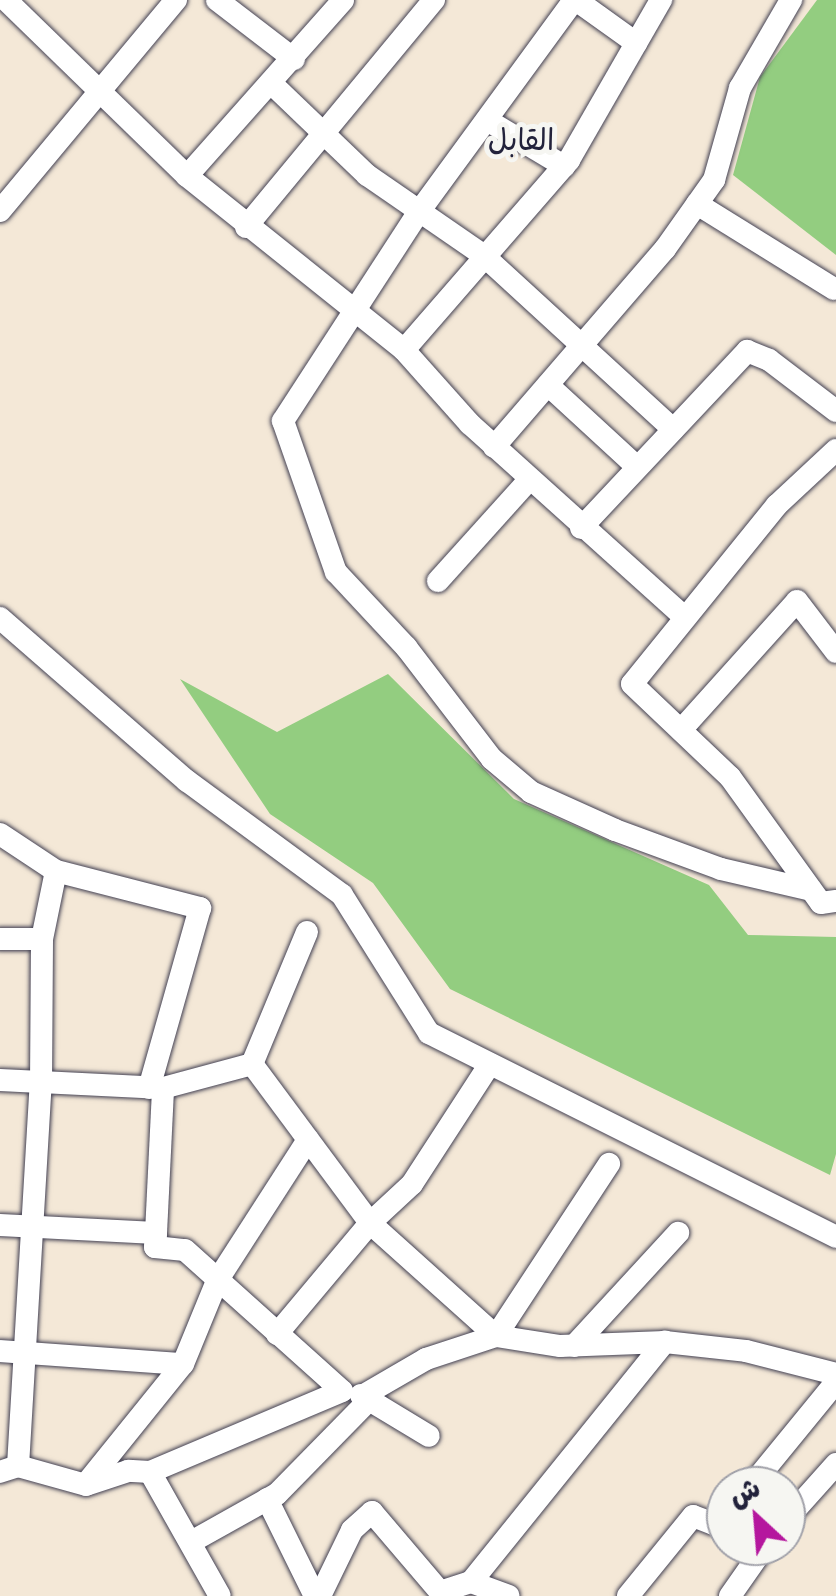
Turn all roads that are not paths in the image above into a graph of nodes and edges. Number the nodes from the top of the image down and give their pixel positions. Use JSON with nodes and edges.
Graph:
{"nodes":[{"id":1,"x":6,"y":0,"type":"edge"},
{"id":2,"x":176,"y":0,"type":"edge"},
{"id":3,"x":217,"y":0,"type":"edge"},
{"id":4,"x":343,"y":0,"type":"edge"},
{"id":5,"x":434,"y":0,"type":"edge"},
{"id":6,"x":575,"y":0,"type":"edge"},
{"id":7,"x":661,"y":0,"type":"edge"},
{"id":8,"x":791,"y":0,"type":"edge"},
{"id":9,"x":636,"y":43,"type":"junction"},
{"id":10,"x":294,"y":58,"type":"junction"},
{"id":11,"x":271,"y":84,"type":"junction"},
{"id":12,"x":97,"y":88,"type":"junction"},
{"id":13,"x":487,"y":120,"type":"junction"},
{"id":14,"x":323,"y":136,"type":"junction"},
{"id":15,"x":564,"y":166,"type":"junction"},
{"id":16,"x":188,"y":176,"type":"junction"},
{"id":17,"x":697,"y":204,"type":"junction"},
{"id":18,"x":0,"y":211,"type":"edge"},
{"id":19,"x":418,"y":214,"type":"junction"},
{"id":20,"x":246,"y":227,"type":"junction"},
{"id":21,"x":484,"y":254,"type":"junction"},
{"id":22,"x":834,"y":289,"type":"edge"},
{"id":23,"x":356,"y":308,"type":"junction"},
{"id":24,"x":584,"y":344,"type":"junction"},
{"id":25,"x":404,"y":350,"type":"junction"},
{"id":26,"x":548,"y":385,"type":"junction"},
{"id":27,"x":836,"y":412,"type":"edge"},
{"id":28,"x":673,"y":429,"type":"junction"},
{"id":29,"x":494,"y":447,"type":"junction"},
{"id":30,"x":836,"y":450,"type":"edge"},
{"id":31,"x":636,"y":466,"type":"junction"},
{"id":32,"x":530,"y":480,"type":"junction"},
{"id":33,"x":580,"y":528,"type":"junction"},
{"id":34,"x":438,"y":582,"type":"dead end"},
{"id":35,"x":684,"y":617,"type":"junction"},
{"id":36,"x":0,"y":618,"type":"edge"},
{"id":37,"x":836,"y":652,"type":"edge"},
{"id":38,"x":681,"y":730,"type":"junction"},
{"id":39,"x":0,"y":834,"type":"edge"},
{"id":40,"x":56,"y":871,"type":"junction"},
{"id":41,"x":812,"y":890,"type":"junction"},
{"id":42,"x":836,"y":902,"type":"edge"},
{"id":43,"x":306,"y":932,"type":"dead end"},
{"id":44,"x":0,"y":939,"type":"edge"},
{"id":45,"x":42,"y":939,"type":"junction"},
{"id":46,"x":252,"y":1064,"type":"junction"},
{"id":47,"x":490,"y":1064,"type":"junction"},
{"id":48,"x":0,"y":1080,"type":"edge"},
{"id":49,"x":41,"y":1084,"type":"junction"},
{"id":50,"x":156,"y":1088,"type":"junction"},
{"id":51,"x":308,"y":1140,"type":"junction"},
{"id":52,"x":608,"y":1164,"type":"dead end"},
{"id":53,"x":370,"y":1223,"type":"junction"},
{"id":54,"x":0,"y":1225,"type":"edge"},
{"id":55,"x":30,"y":1228,"type":"junction"},
{"id":56,"x":156,"y":1233,"type":"junction"},
{"id":57,"x":678,"y":1234,"type":"dead end"},
{"id":58,"x":836,"y":1237,"type":"edge"},
{"id":59,"x":218,"y":1280,"type":"junction"},
{"id":60,"x":278,"y":1334,"type":"junction"},
{"id":61,"x":496,"y":1336,"type":"junction"},
{"id":62,"x":665,"y":1342,"type":"junction"},
{"id":63,"x":574,"y":1346,"type":"junction"},
{"id":64,"x":29,"y":1350,"type":"junction"},
{"id":65,"x":0,"y":1351,"type":"edge"},
{"id":66,"x":183,"y":1364,"type":"junction"},
{"id":67,"x":836,"y":1374,"type":"edge"},
{"id":68,"x":836,"y":1382,"type":"edge"},
{"id":69,"x":360,"y":1394,"type":"junction"},
{"id":70,"x":429,"y":1436,"type":"dead end"},
{"id":71,"x":836,"y":1464,"type":"edge"},
{"id":72,"x":767,"y":1466,"type":"edge"},
{"id":73,"x":9,"y":1469,"type":"edge"},
{"id":74,"x":150,"y":1472,"type":"junction"},
{"id":75,"x":86,"y":1485,"type":"junction"},
{"id":76,"x":806,"y":1498,"type":"edge"},
{"id":77,"x":267,"y":1500,"type":"junction"},
{"id":78,"x":706,"y":1521,"type":"edge"},
{"id":79,"x":191,"y":1542,"type":"junction"},
{"id":80,"x":752,"y":1566,"type":"edge"},
{"id":81,"x":471,"y":1582,"type":"junction"},
{"id":82,"x":438,"y":1594,"type":"edge"},
{"id":83,"x":220,"y":1596,"type":"edge"},
{"id":84,"x":317,"y":1596,"type":"edge"},
{"id":85,"x":509,"y":1596,"type":"edge"},
{"id":86,"x":628,"y":1596,"type":"edge"},
{"id":87,"x":730,"y":1596,"type":"edge"}],
"edges":[{"from":1,"to":12,"type":"street"},
{"from":2,"to":12,"type":"street"},
{"from":3,"to":10,"type":"street"},
{"from":4,"to":10,"type":"street"},
{"from":5,"to":14,"type":"street"},
{"from":6,"to":9,"type":"street"},
{"from":6,"to":13,"type":"street"},
{"from":7,"to":9,"type":"street"},
{"from":8,"to":17,"type":"street"},
{"from":9,"to":15,"type":"street"},
{"from":10,"to":11,"type":"street"},
{"from":11,"to":14,"type":"street"},
{"from":11,"to":16,"type":"street"},
{"from":12,"to":16,"type":"street"},
{"from":12,"to":18,"type":"street"},
{"from":13,"to":15,"type":"street"},
{"from":13,"to":19,"type":"street"},
{"from":14,"to":19,"type":"street"},
{"from":14,"to":20,"type":"street"},
{"from":15,"to":21,"type":"street"},
{"from":16,"to":20,"type":"street"},
{"from":17,"to":22,"type":"street"},
{"from":17,"to":24,"type":"street"},
{"from":19,"to":21,"type":"street"},
{"from":19,"to":23,"type":"street"},
{"from":20,"to":23,"type":"street"},
{"from":21,"to":24,"type":"street"},
{"from":21,"to":25,"type":"street"},
{"from":23,"to":25,"type":"street"},
{"from":23,"to":41,"type":"street"},
{"from":24,"to":26,"type":"street"},
{"from":24,"to":28,"type":"street"},
{"from":25,"to":29,"type":"street"},
{"from":26,"to":29,"type":"street"},
{"from":26,"to":31,"type":"street"},
{"from":27,"to":28,"type":"street"},
{"from":28,"to":31,"type":"street"},
{"from":29,"to":32,"type":"street"},
{"from":30,"to":35,"type":"street"},
{"from":31,"to":33,"type":"street"},
{"from":32,"to":33,"type":"street"},
{"from":32,"to":34,"type":"street"},
{"from":33,"to":35,"type":"street"},
{"from":35,"to":38,"type":"street"},
{"from":36,"to":47,"type":"street"},
{"from":37,"to":38,"type":"street"},
{"from":38,"to":41,"type":"street"},
{"from":39,"to":40,"type":"street"},
{"from":40,"to":45,"type":"street"},
{"from":40,"to":50,"type":"street"},
{"from":41,"to":42,"type":"street"},
{"from":43,"to":46,"type":"street"},
{"from":44,"to":45,"type":"street"},
{"from":45,"to":49,"type":"street"},
{"from":46,"to":50,"type":"street"},
{"from":46,"to":51,"type":"street"},
{"from":47,"to":53,"type":"street"},
{"from":47,"to":58,"type":"street"},
{"from":48,"to":49,"type":"street"},
{"from":49,"to":50,"type":"street"},
{"from":49,"to":55,"type":"street"},
{"from":50,"to":56,"type":"street"},
{"from":51,"to":53,"type":"street"},
{"from":51,"to":59,"type":"street"},
{"from":52,"to":61,"type":"street"},
{"from":53,"to":60,"type":"street"},
{"from":53,"to":61,"type":"street"},
{"from":54,"to":55,"type":"street"},
{"from":55,"to":56,"type":"street"},
{"from":55,"to":64,"type":"street"},
{"from":56,"to":59,"type":"street"},
{"from":57,"to":63,"type":"street"},
{"from":59,"to":60,"type":"street"},
{"from":59,"to":66,"type":"street"},
{"from":60,"to":69,"type":"street"},
{"from":61,"to":63,"type":"street"},
{"from":61,"to":69,"type":"street"},
{"from":62,"to":63,"type":"street"},
{"from":62,"to":67,"type":"street"},
{"from":62,"to":81,"type":"street"},
{"from":64,"to":65,"type":"street"},
{"from":64,"to":66,"type":"street"},
{"from":64,"to":73,"type":"street"},
{"from":66,"to":75,"type":"street"},
{"from":68,"to":72,"type":"street"},
{"from":69,"to":70,"type":"street"},
{"from":69,"to":74,"type":"street"},
{"from":69,"to":77,"type":"street"},
{"from":71,"to":76,"type":"street"},
{"from":73,"to":75,"type":"street"},
{"from":74,"to":75,"type":"street"},
{"from":74,"to":79,"type":"street"},
{"from":77,"to":79,"type":"street"},
{"from":77,"to":84,"type":"street"},
{"from":78,"to":86,"type":"street"},
{"from":79,"to":83,"type":"street"},
{"from":80,"to":87,"type":"street"},
{"from":81,"to":82,"type":"street"},
{"from":81,"to":85,"type":"street"},
{"from":82,"to":84,"type":"street"}]}
